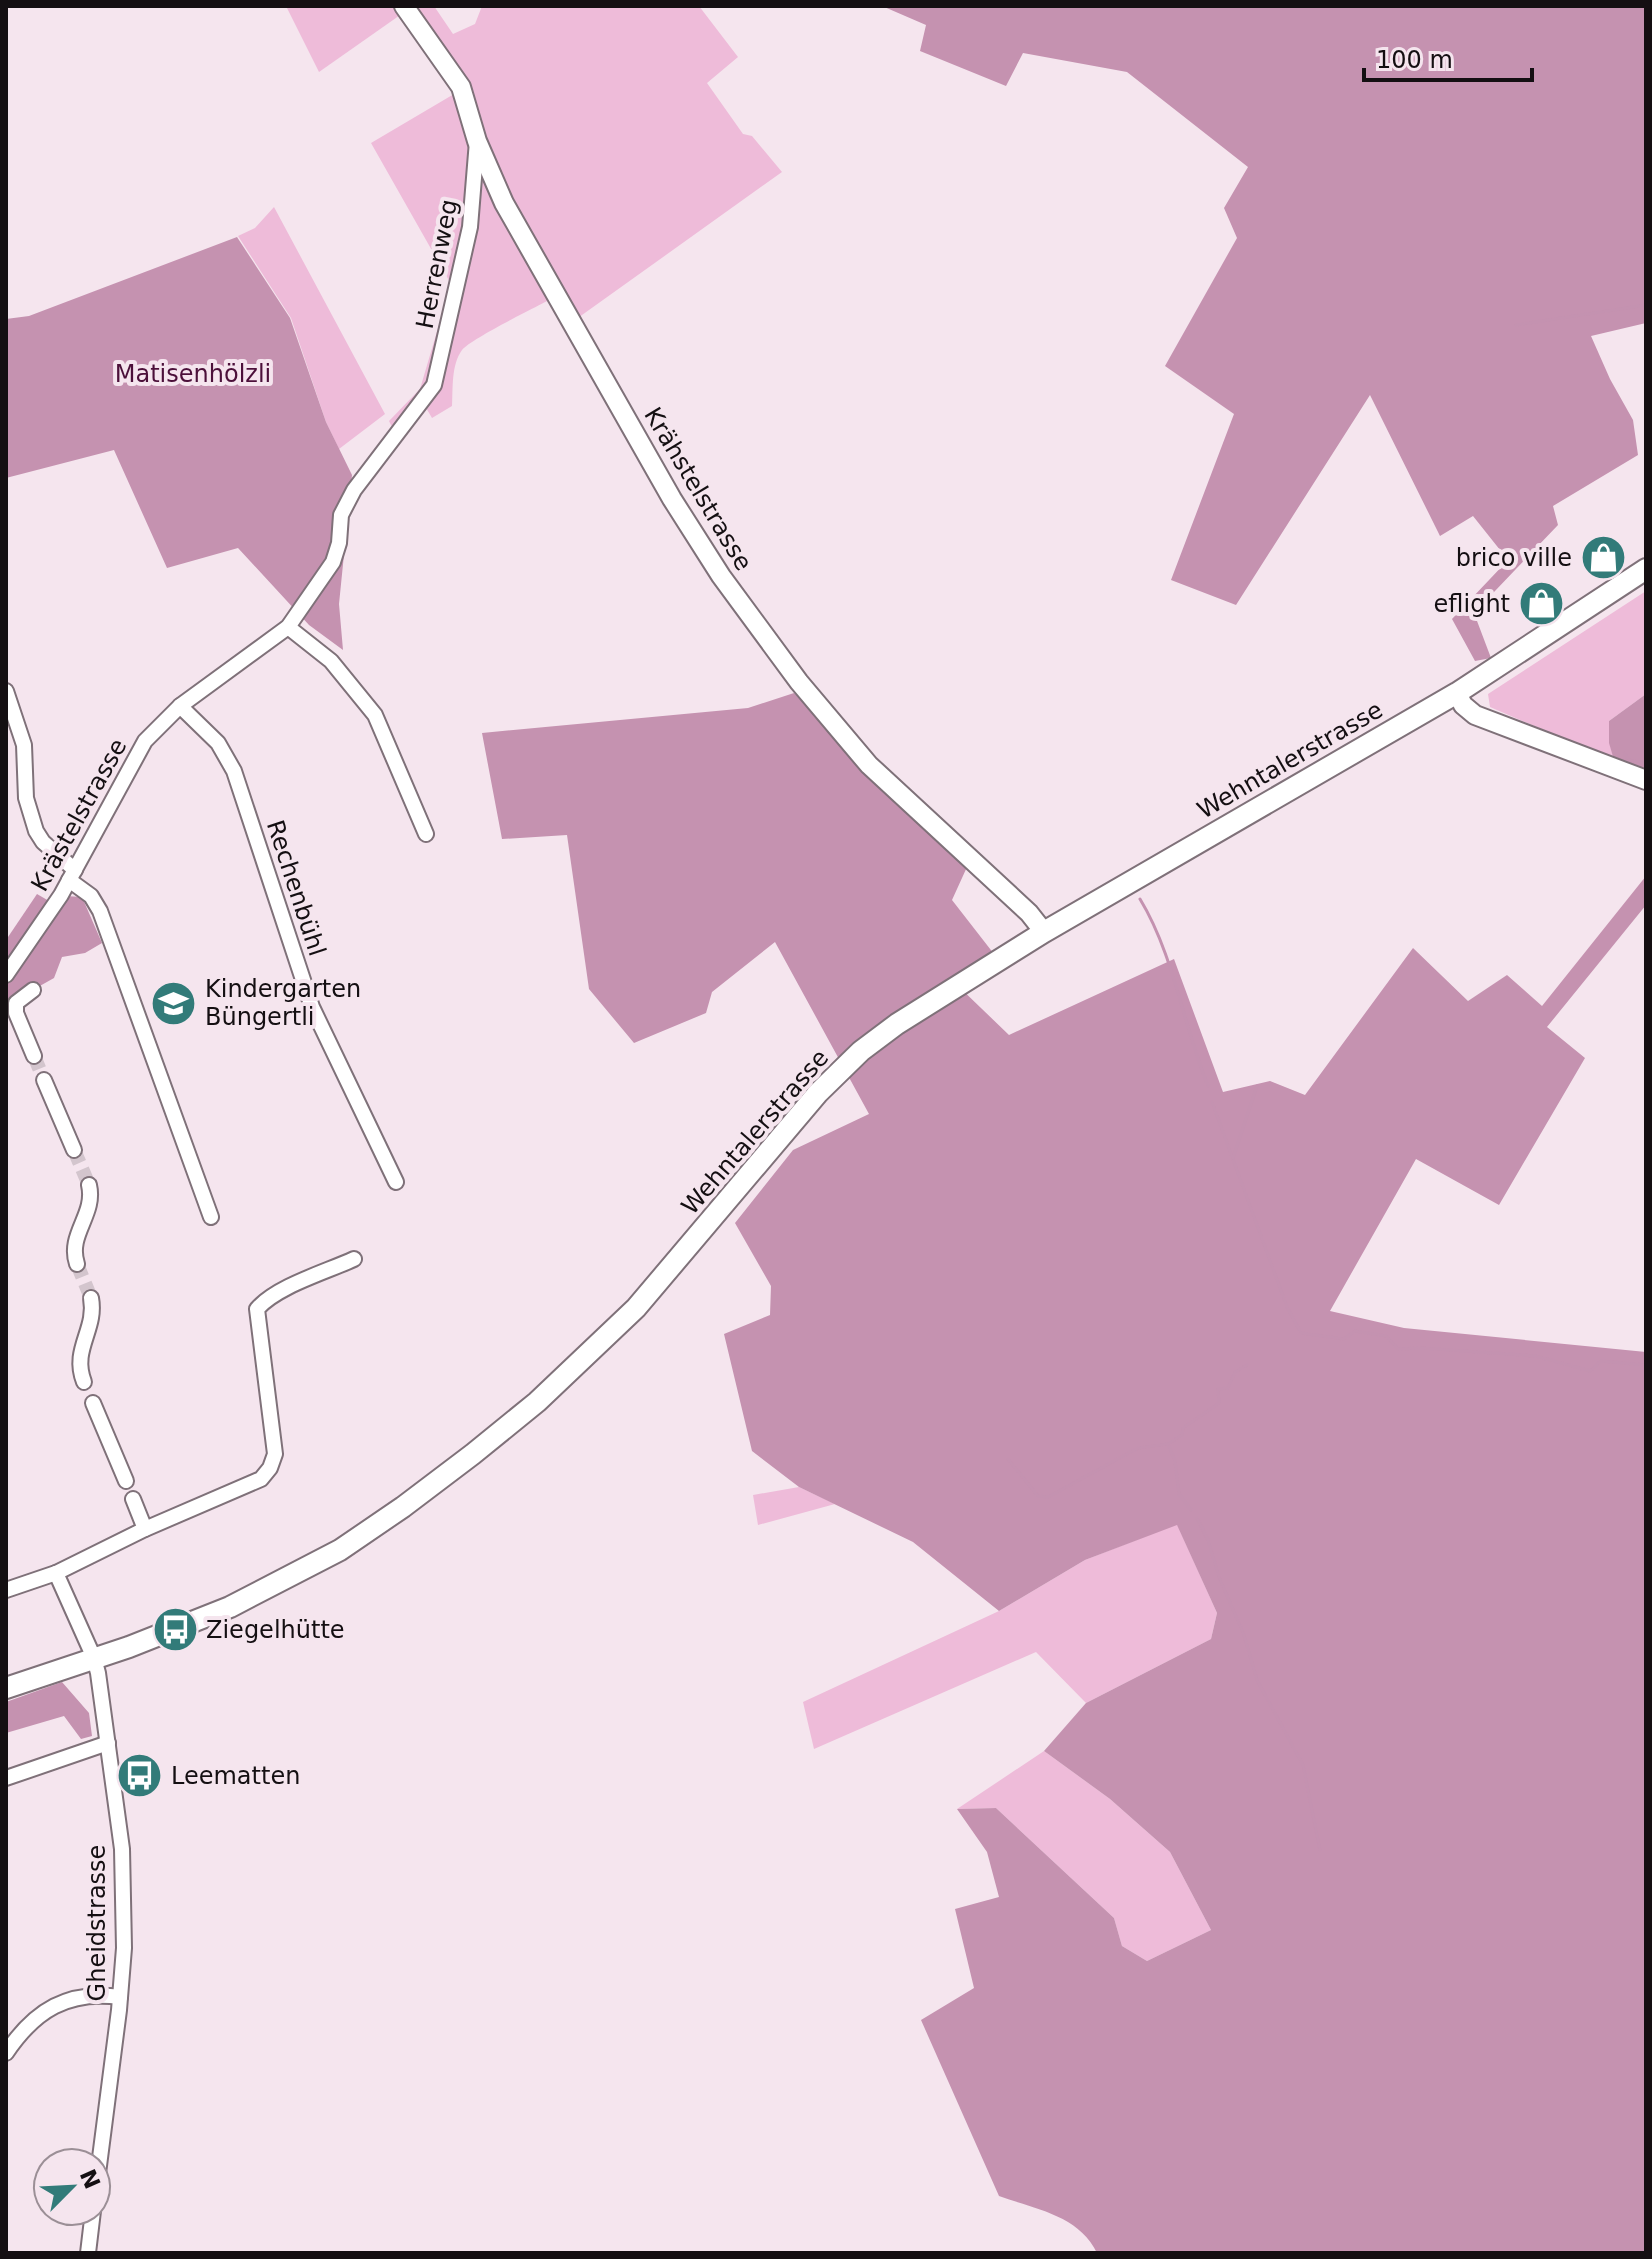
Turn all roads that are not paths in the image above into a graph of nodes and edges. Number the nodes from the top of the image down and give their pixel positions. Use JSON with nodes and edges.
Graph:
{"nodes":[{"id":1,"x":404,"y":6,"type":"edge"},
{"id":2,"x":477,"y":141,"type":"junction"},
{"id":3,"x":429,"y":393,"type":"joint"},
{"id":4,"x":1646,"y":569,"type":"edge"},
{"id":5,"x":288,"y":627,"type":"junction"},
{"id":6,"x":6,"y":691,"type":"edge"},
{"id":7,"x":1457,"y":693,"type":"junction"},
{"id":8,"x":180,"y":706,"type":"junction"},
{"id":9,"x":1646,"y":780,"type":"edge"},
{"id":10,"x":426,"y":834,"type":"dead end"},
{"id":11,"x":72,"y":875,"type":"junction"},
{"id":12,"x":1044,"y":932,"type":"junction"},
{"id":13,"x":6,"y":975,"type":"edge"},
{"id":14,"x":33,"y":990,"type":"dead end"},
{"id":15,"x":34,"y":1056,"type":"tunnel mouth"},
{"id":16,"x":44,"y":1080,"type":"tunnel mouth"},
{"id":17,"x":74,"y":1150,"type":"tunnel mouth"},
{"id":18,"x":396,"y":1182,"type":"dead end"},
{"id":19,"x":89,"y":1185,"type":"tunnel mouth"},
{"id":20,"x":211,"y":1217,"type":"dead end"},
{"id":21,"x":354,"y":1259,"type":"dead end"},
{"id":22,"x":77,"y":1264,"type":"tunnel mouth"},
{"id":23,"x":91,"y":1298,"type":"tunnel mouth"},
{"id":24,"x":84,"y":1382,"type":"dead end"},
{"id":25,"x":93,"y":1403,"type":"dead end"},
{"id":26,"x":126,"y":1481,"type":"dead end"},
{"id":27,"x":133,"y":1499,"type":"dead end"},
{"id":28,"x":145,"y":1529,"type":"junction"},
{"id":29,"x":56,"y":1573,"type":"junction"},
{"id":30,"x":6,"y":1590,"type":"edge"},
{"id":31,"x":94,"y":1658,"type":"junction"},
{"id":32,"x":6,"y":1688,"type":"edge"},
{"id":33,"x":108,"y":1743,"type":"junction"},
{"id":34,"x":6,"y":1778,"type":"edge"},
{"id":35,"x":120,"y":1997,"type":"junction"},
{"id":36,"x":6,"y":2053,"type":"edge"},
{"id":37,"x":101,"y":2147,"type":"edge"},
{"id":38,"x":91,"y":2227,"type":"edge"},
{"id":39,"x":88,"y":2253,"type":"edge"}],
"edges":[{"from":1,"to":2,"type":"main road","name":"Krähstelstrasse"},
{"from":2,"to":3,"type":"street","name":"Herrenweg"},
{"from":2,"to":12,"type":"main road","name":"Krähstelstrasse"},
{"from":3,"to":5,"type":"street","name":"Krästelstrasse"},
{"from":4,"to":7,"type":"main road","name":"Wehntalerstrasse"},
{"from":5,"to":8,"type":"street","name":"Krästelstrasse"},
{"from":5,"to":10,"type":"street"},
{"from":6,"to":11,"type":"street"},
{"from":7,"to":9,"type":"main road"},
{"from":7,"to":12,"type":"main road","name":"Wehntalerstrasse"},
{"from":8,"to":11,"type":"street","name":"Krästelstrasse"},
{"from":8,"to":18,"type":"street","name":"Rechenbühl"},
{"from":11,"to":13,"type":"street","name":"Krästelstrasse"},
{"from":11,"to":20,"type":"street"},
{"from":12,"to":31,"type":"main road","name":"Wehntalerstrasse"},
{"from":14,"to":15,"type":"street"},
{"from":16,"to":17,"type":"street"},
{"from":19,"to":22,"type":"street"},
{"from":21,"to":28,"type":"street"},
{"from":23,"to":24,"type":"street"},
{"from":25,"to":26,"type":"street"},
{"from":27,"to":28,"type":"street"},
{"from":28,"to":29,"type":"street"},
{"from":29,"to":30,"type":"street"},
{"from":29,"to":31,"type":"street","name":"Gheidstrasse"},
{"from":31,"to":32,"type":"main road","name":"Wehntalerstrasse"},
{"from":31,"to":33,"type":"street","name":"Gheidstrasse"},
{"from":33,"to":34,"type":"street"},
{"from":33,"to":35,"type":"street","name":"Gheidstrasse"},
{"from":35,"to":36,"type":"street"},
{"from":35,"to":37,"type":"street","name":"Gheidstrasse"},
{"from":38,"to":39,"type":"street"}]}
